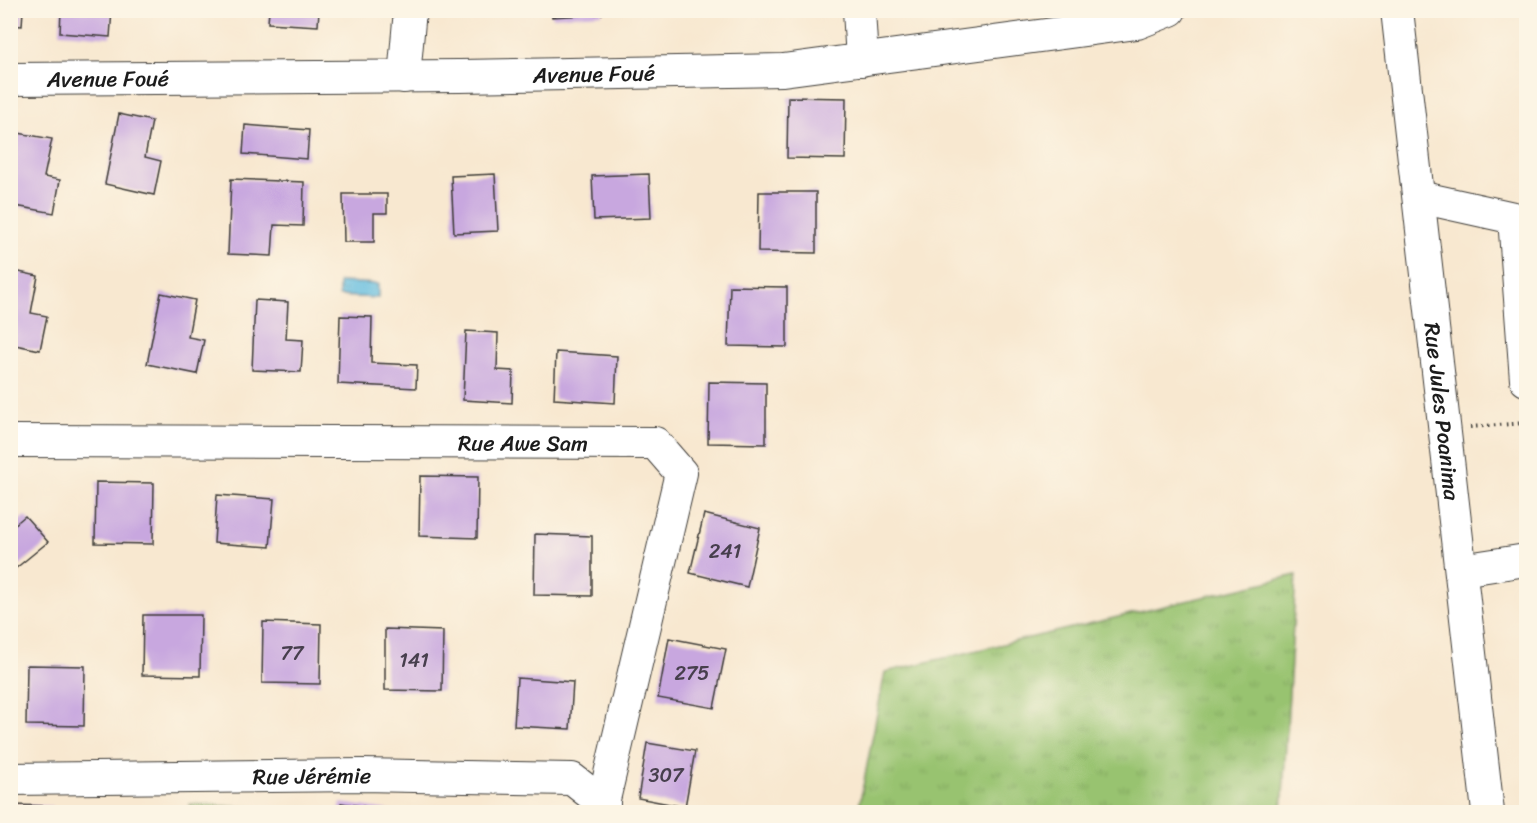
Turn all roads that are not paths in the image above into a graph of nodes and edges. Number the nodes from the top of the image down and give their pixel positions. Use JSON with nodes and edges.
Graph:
{"nodes":[{"id":1,"x":410,"y":10,"type":"edge"},
{"id":2,"x":860,"y":10,"type":"edge"},
{"id":3,"x":1170,"y":10,"type":"edge"},
{"id":4,"x":1397,"y":10,"type":"edge"},
{"id":5,"x":862,"y":60,"type":"junction"},
{"id":6,"x":404,"y":77,"type":"junction"},
{"id":7,"x":10,"y":79,"type":"edge"},
{"id":8,"x":1419,"y":197,"type":"junction"},
{"id":9,"x":1527,"y":380,"type":"edge"},
{"id":10,"x":10,"y":441,"type":"edge"},
{"id":11,"x":1527,"y":560,"type":"edge"},
{"id":12,"x":1461,"y":570,"type":"junction"},
{"id":13,"x":10,"y":779,"type":"edge"},
{"id":14,"x":602,"y":808,"type":"edge"},
{"id":15,"x":1488,"y":813,"type":"edge"}],
"edges":[{"from":1,"to":6,"type":"street"},
{"from":2,"to":5,"type":"street"},
{"from":3,"to":5,"type":"street","name":"Avenue Foué"},
{"from":4,"to":8,"type":"street","name":"Rue Jules Poanima"},
{"from":5,"to":6,"type":"street","name":"Avenue Foué"},
{"from":6,"to":7,"type":"street","name":"Avenue Foué"},
{"from":8,"to":9,"type":"street"},
{"from":8,"to":12,"type":"street","name":"Rue Jules Poanima"},
{"from":10,"to":14,"type":"street","name":"Rue Awe Sam"},
{"from":11,"to":12,"type":"street"},
{"from":12,"to":15,"type":"street","name":"Rue Jules Poanima"},
{"from":13,"to":14,"type":"street","name":"Rue Jérémie"}]}
